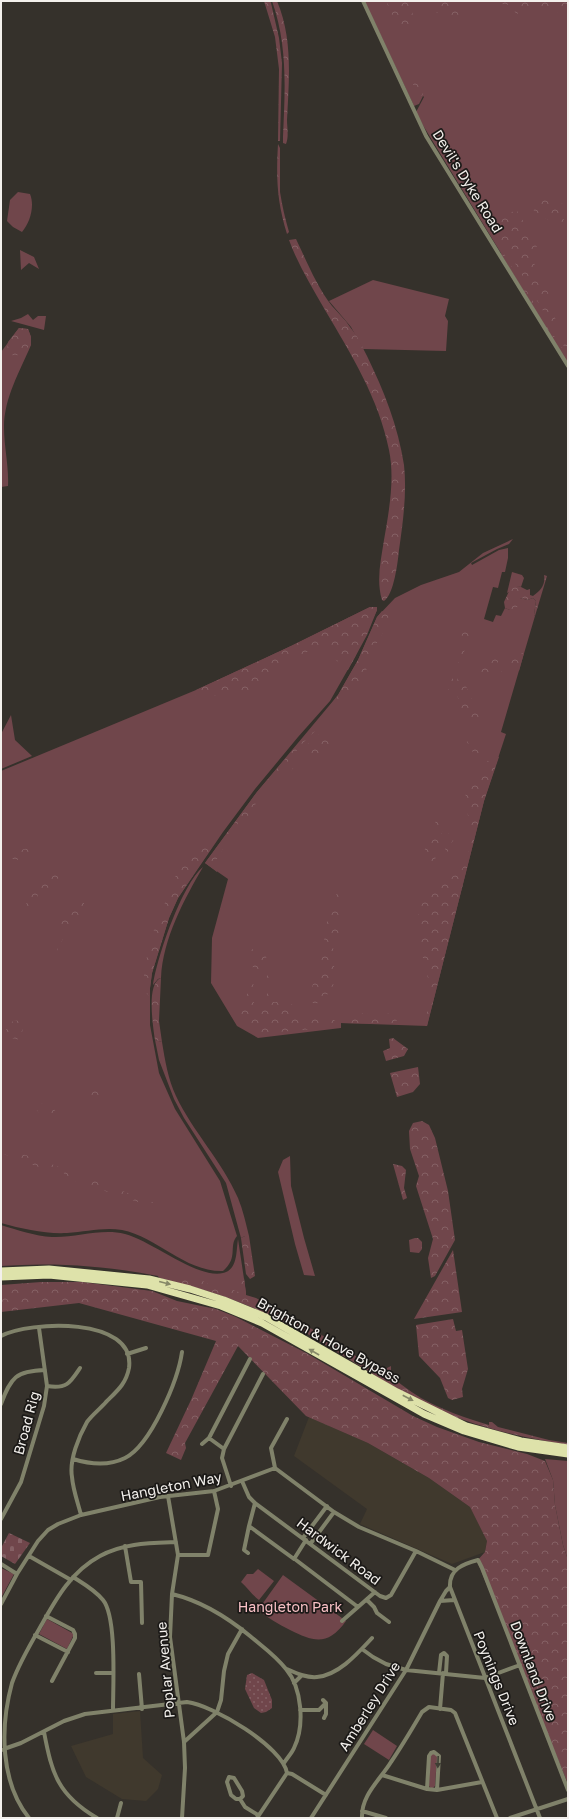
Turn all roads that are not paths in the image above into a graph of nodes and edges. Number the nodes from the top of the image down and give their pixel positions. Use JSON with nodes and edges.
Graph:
{"nodes":[{"id":1,"x":362,"y":1,"type":"edge"},
{"id":2,"x":568,"y":366,"type":"edge"},
{"id":3,"x":1,"y":1271,"type":"edge"},
{"id":4,"x":1,"y":1277,"type":"edge"},
{"id":5,"x":39,"y":1328,"type":"junction"},
{"id":6,"x":1,"y":1336,"type":"edge"},
{"id":7,"x":146,"y":1348,"type":"dead end"},
{"id":8,"x":182,"y":1352,"type":"dead end"},
{"id":9,"x":127,"y":1354,"type":"junction"},
{"id":10,"x":250,"y":1359,"type":"dead end"},
{"id":11,"x":80,"y":1368,"type":"dead end"},
{"id":12,"x":45,"y":1370,"type":"junction"},
{"id":13,"x":263,"y":1374,"type":"dead end"},
{"id":14,"x":47,"y":1386,"type":"junction"},
{"id":15,"x":1,"y":1404,"type":"edge"},
{"id":16,"x":287,"y":1419,"type":"dead end"},
{"id":17,"x":209,"y":1438,"type":"junction"},
{"id":18,"x":202,"y":1444,"type":"dead end"},
{"id":19,"x":568,"y":1448,"type":"edge"},
{"id":20,"x":224,"y":1449,"type":"junction"},
{"id":21,"x":568,"y":1454,"type":"edge"},
{"id":22,"x":73,"y":1459,"type":"junction"},
{"id":23,"x":275,"y":1468,"type":"junction"},
{"id":24,"x":242,"y":1482,"type":"junction"},
{"id":25,"x":230,"y":1486,"type":"junction"},
{"id":26,"x":214,"y":1491,"type":"junction"},
{"id":27,"x":168,"y":1496,"type":"junction"},
{"id":28,"x":255,"y":1503,"type":"junction"},
{"id":29,"x":327,"y":1506,"type":"junction"},
{"id":30,"x":334,"y":1512,"type":"junction"},
{"id":31,"x":81,"y":1515,"type":"junction"},
{"id":32,"x":1,"y":1519,"type":"edge"},
{"id":33,"x":249,"y":1526,"type":"junction"},
{"id":34,"x":305,"y":1539,"type":"junction"},
{"id":35,"x":176,"y":1542,"type":"junction"},
{"id":36,"x":311,"y":1543,"type":"junction"},
{"id":37,"x":126,"y":1546,"type":"junction"},
{"id":38,"x":416,"y":1551,"type":"junction"},
{"id":39,"x":248,"y":1553,"type":"dead end"},
{"id":40,"x":178,"y":1554,"type":"junction"},
{"id":41,"x":30,"y":1556,"type":"junction"},
{"id":42,"x":296,"y":1560,"type":"dead end"},
{"id":43,"x":1,"y":1564,"type":"edge"},
{"id":44,"x":455,"y":1570,"type":"junction"},
{"id":45,"x":17,"y":1574,"type":"junction"},
{"id":46,"x":72,"y":1578,"type":"junction"},
{"id":47,"x":450,"y":1587,"type":"junction"},
{"id":48,"x":375,"y":1592,"type":"junction"},
{"id":49,"x":172,"y":1594,"type":"junction"},
{"id":50,"x":367,"y":1600,"type":"junction"},
{"id":51,"x":454,"y":1600,"type":"junction"},
{"id":52,"x":440,"y":1601,"type":"junction"},
{"id":53,"x":1,"y":1604,"type":"edge"},
{"id":54,"x":358,"y":1607,"type":"junction"},
{"id":55,"x":46,"y":1616,"type":"junction"},
{"id":56,"x":342,"y":1621,"type":"dead end"},
{"id":57,"x":389,"y":1622,"type":"dead end"},
{"id":58,"x":142,"y":1623,"type":"dead end"},
{"id":59,"x":242,"y":1629,"type":"junction"},
{"id":60,"x":35,"y":1635,"type":"junction"},
{"id":61,"x":372,"y":1638,"type":"dead end"},
{"id":62,"x":362,"y":1649,"type":"junction"},
{"id":63,"x":68,"y":1652,"type":"junction"},
{"id":64,"x":520,"y":1665,"type":"junction"},
{"id":65,"x":287,"y":1669,"type":"junction"},
{"id":66,"x":406,"y":1670,"type":"junction"},
{"id":67,"x":96,"y":1673,"type":"dead end"},
{"id":68,"x":113,"y":1673,"type":"junction"},
{"id":69,"x":443,"y":1673,"type":"junction"},
{"id":70,"x":139,"y":1674,"type":"dead end"},
{"id":71,"x":302,"y":1675,"type":"junction"},
{"id":72,"x":485,"y":1678,"type":"junction"},
{"id":73,"x":52,"y":1681,"type":"dead end"},
{"id":74,"x":294,"y":1683,"type":"junction"},
{"id":75,"x":178,"y":1704,"type":"junction"},
{"id":76,"x":142,"y":1708,"type":"junction"},
{"id":77,"x":113,"y":1710,"type":"junction"},
{"id":78,"x":300,"y":1710,"type":"junction"},
{"id":79,"x":319,"y":1710,"type":"junction"},
{"id":80,"x":440,"y":1710,"type":"junction"},
{"id":81,"x":217,"y":1712,"type":"junction"},
{"id":82,"x":44,"y":1732,"type":"junction"},
{"id":83,"x":184,"y":1742,"type":"junction"},
{"id":84,"x":1,"y":1750,"type":"edge"},
{"id":85,"x":284,"y":1763,"type":"junction"},
{"id":86,"x":287,"y":1773,"type":"junction"},
{"id":87,"x":382,"y":1775,"type":"junction"},
{"id":88,"x":482,"y":1782,"type":"junction"},
{"id":89,"x":427,"y":1790,"type":"junction"},
{"id":90,"x":437,"y":1790,"type":"junction"},
{"id":91,"x":568,"y":1790,"type":"edge"},
{"id":92,"x":326,"y":1795,"type":"junction"},
{"id":93,"x":240,"y":1799,"type":"junction"},
{"id":94,"x":568,"y":1799,"type":"edge"},
{"id":95,"x":121,"y":1803,"type":"dead end"},
{"id":96,"x":537,"y":1809,"type":"junction"},
{"id":97,"x":362,"y":1811,"type":"junction"},
{"id":98,"x":258,"y":1817,"type":"edge"},
{"id":99,"x":29,"y":1818,"type":"edge"},
{"id":100,"x":98,"y":1818,"type":"edge"},
{"id":101,"x":117,"y":1818,"type":"edge"},
{"id":102,"x":182,"y":1818,"type":"edge"},
{"id":103,"x":310,"y":1818,"type":"edge"},
{"id":104,"x":362,"y":1818,"type":"edge"},
{"id":105,"x":386,"y":1818,"type":"edge"},
{"id":106,"x":496,"y":1818,"type":"edge"},
{"id":107,"x":510,"y":1818,"type":"edge"},
{"id":108,"x":540,"y":1818,"type":"edge"}],
"edges":[{"from":1,"to":2,"type":"street","name":"Devil's Dyke Road"},
{"from":3,"to":19,"type":"highway","name":"Brighton & Hove Bypass","one_way":true},
{"from":21,"to":4,"type":"highway","name":"Brighton & Hove Bypass","one_way":true},
{"from":5,"to":6,"type":"street"},
{"from":5,"to":9,"type":"street"},
{"from":5,"to":12,"type":"street","name":"Broad Rig"},
{"from":7,"to":9,"type":"street"},
{"from":8,"to":22,"type":"street"},
{"from":9,"to":22,"type":"street"},
{"from":10,"to":17,"type":"street"},
{"from":11,"to":14,"type":"street"},
{"from":12,"to":14,"type":"street","name":"Broad Rig"},
{"from":12,"to":15,"type":"street"},
{"from":13,"to":20,"type":"street"},
{"from":14,"to":32,"type":"street","name":"Broad Rig"},
{"from":16,"to":23,"type":"street"},
{"from":17,"to":18,"type":"street"},
{"from":17,"to":20,"type":"street"},
{"from":20,"to":25,"type":"street"},
{"from":22,"to":31,"type":"street"},
{"from":23,"to":24,"type":"street","name":"Hangleton Way"},
{"from":23,"to":29,"type":"street"},
{"from":24,"to":25,"type":"street","name":"Hangleton Way"},
{"from":24,"to":28,"type":"street","name":"Hardwick Road"},
{"from":25,"to":26,"type":"street","name":"Hangleton Way"},
{"from":26,"to":27,"type":"street","name":"Hangleton Way"},
{"from":26,"to":40,"type":"street"},
{"from":27,"to":31,"type":"street","name":"Hangleton Way"},
{"from":27,"to":35,"type":"street","name":"Poplar Avenue"},
{"from":28,"to":33,"type":"street"},
{"from":28,"to":34,"type":"street","name":"Hardwick Road"},
{"from":29,"to":30,"type":"street"},
{"from":29,"to":34,"type":"street"},
{"from":30,"to":36,"type":"street"},
{"from":30,"to":38,"type":"street"},
{"from":31,"to":41,"type":"street","name":"Hangleton Way"},
{"from":33,"to":34,"type":"street"},
{"from":33,"to":39,"type":"street"},
{"from":34,"to":36,"type":"street","name":"Hardwick Road"},
{"from":35,"to":37,"type":"street"},
{"from":35,"to":40,"type":"street","name":"Poplar Avenue"},
{"from":36,"to":48,"type":"street","name":"Hardwick Road"},
{"from":37,"to":46,"type":"street"},
{"from":37,"to":58,"type":"street"},
{"from":38,"to":44,"type":"street"},
{"from":38,"to":48,"type":"street","name":"Hardwick Road"},
{"from":40,"to":49,"type":"street","name":"Poplar Avenue"},
{"from":41,"to":45,"type":"street","name":"Hangleton Way"},
{"from":41,"to":46,"type":"street"},
{"from":42,"to":54,"type":"street"},
{"from":43,"to":45,"type":"street"},
{"from":44,"to":47,"type":"street"},
{"from":44,"to":64,"type":"street","name":"Downland Drive"},
{"from":45,"to":53,"type":"street","name":"Hangleton Way"},
{"from":46,"to":55,"type":"street"},
{"from":46,"to":68,"type":"street"},
{"from":47,"to":51,"type":"street","name":"Poynings Drive"},
{"from":47,"to":52,"type":"street","name":"Amberley Drive"},
{"from":48,"to":50,"type":"street"},
{"from":49,"to":59,"type":"street"},
{"from":49,"to":75,"type":"street","name":"Poplar Avenue"},
{"from":50,"to":54,"type":"street"},
{"from":50,"to":57,"type":"street"},
{"from":51,"to":52,"type":"street"},
{"from":51,"to":72,"type":"street","name":"Poynings Drive"},
{"from":52,"to":66,"type":"street","name":"Amberley Drive"},
{"from":54,"to":56,"type":"street"},
{"from":55,"to":60,"type":"street"},
{"from":55,"to":63,"type":"street"},
{"from":59,"to":65,"type":"street"},
{"from":59,"to":81,"type":"street"},
{"from":60,"to":63,"type":"street"},
{"from":60,"to":84,"type":"street"},
{"from":61,"to":62,"type":"street"},
{"from":62,"to":66,"type":"street"},
{"from":62,"to":71,"type":"street"},
{"from":63,"to":73,"type":"street"},
{"from":64,"to":72,"type":"street"},
{"from":64,"to":91,"type":"street","name":"Downland Drive"},
{"from":65,"to":71,"type":"street"},
{"from":65,"to":74,"type":"street"},
{"from":66,"to":69,"type":"street"},
{"from":66,"to":92,"type":"street","name":"Amberley Drive"},
{"from":67,"to":68,"type":"street"},
{"from":68,"to":77,"type":"street"},
{"from":69,"to":72,"type":"street"},
{"from":69,"to":80,"type":"street"},
{"from":70,"to":76,"type":"street"},
{"from":71,"to":74,"type":"street"},
{"from":72,"to":96,"type":"street","name":"Poynings Drive"},
{"from":74,"to":78,"type":"street"},
{"from":75,"to":76,"type":"street"},
{"from":75,"to":81,"type":"street"},
{"from":75,"to":83,"type":"street","name":"Poplar Avenue"},
{"from":76,"to":77,"type":"street"},
{"from":77,"to":82,"type":"street"},
{"from":78,"to":79,"type":"street"},
{"from":78,"to":85,"type":"street"},
{"from":79,"to":79,"type":"street"},
{"from":80,"to":87,"type":"street"},
{"from":80,"to":88,"type":"street"},
{"from":81,"to":83,"type":"street"},
{"from":81,"to":85,"type":"street"},
{"from":82,"to":84,"type":"street"},
{"from":82,"to":100,"type":"street"},
{"from":83,"to":102,"type":"street","name":"Poplar Avenue"},
{"from":84,"to":99,"type":"street"},
{"from":85,"to":86,"type":"street"},
{"from":86,"to":92,"type":"street"},
{"from":86,"to":98,"type":"street"},
{"from":87,"to":89,"type":"street"},
{"from":87,"to":97,"type":"street"},
{"from":88,"to":90,"type":"street"},
{"from":88,"to":106,"type":"street"},
{"from":89,"to":90,"type":"street"},
{"from":89,"to":90,"type":"street","one_way":true},
{"from":92,"to":103,"type":"street","name":"Amberley Drive"},
{"from":93,"to":93,"type":"street"},
{"from":93,"to":98,"type":"street"},
{"from":94,"to":96,"type":"street"},
{"from":95,"to":101,"type":"street"},
{"from":96,"to":107,"type":"street"},
{"from":96,"to":108,"type":"street","name":"Poynings Drive"},
{"from":97,"to":104,"type":"street"},
{"from":97,"to":105,"type":"street"}]}
